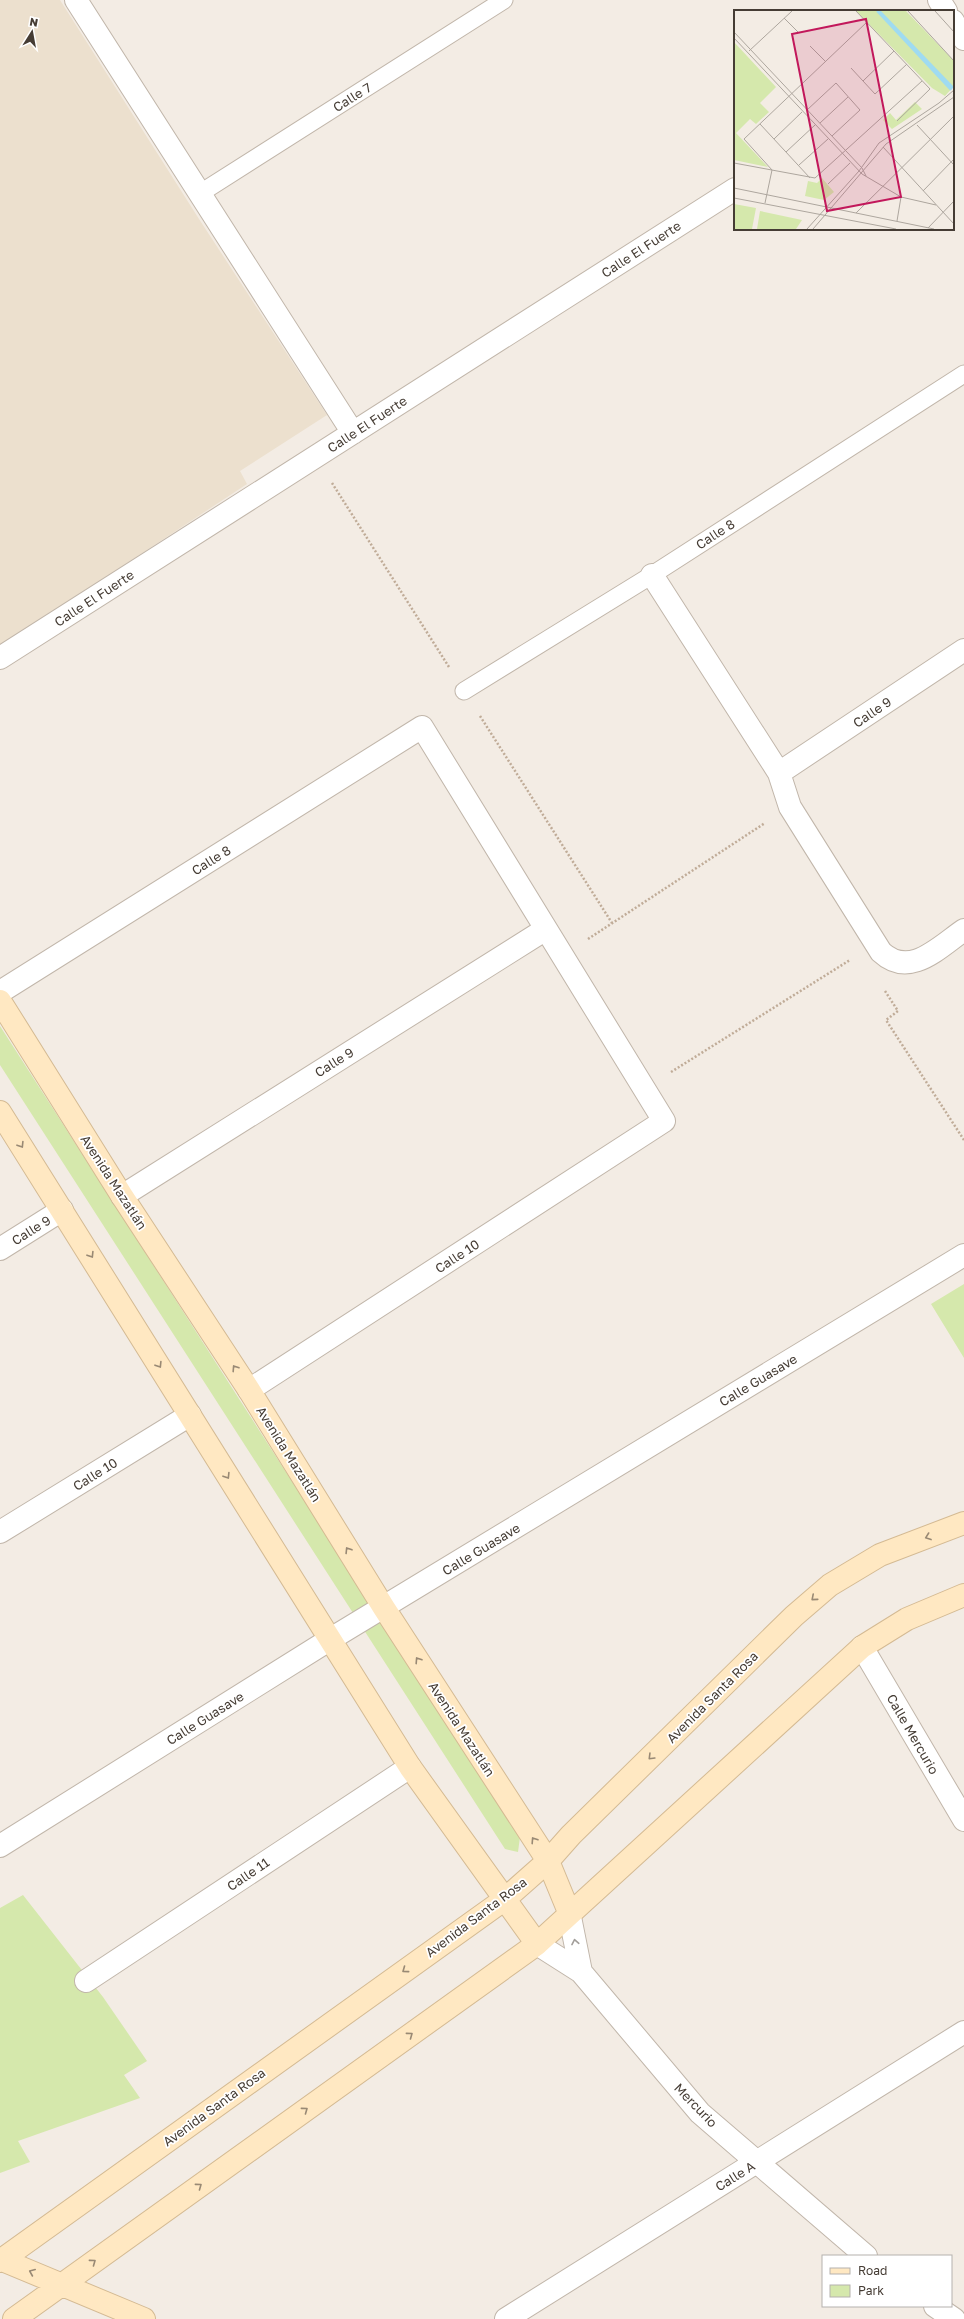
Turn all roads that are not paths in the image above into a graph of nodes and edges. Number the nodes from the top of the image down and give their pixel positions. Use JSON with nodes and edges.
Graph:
{"nodes":[{"id":1,"x":76,"y":0,"type":"edge"},
{"id":2,"x":504,"y":0,"type":"edge"},
{"id":3,"x":939,"y":0,"type":"edge"},
{"id":4,"x":945,"y":10,"type":"edge"},
{"id":5,"x":954,"y":23,"type":"edge"},
{"id":6,"x":964,"y":39,"type":"edge"},
{"id":7,"x":964,"y":43,"type":"edge"},
{"id":8,"x":954,"y":49,"type":"edge"},
{"id":9,"x":734,"y":190,"type":"edge"},
{"id":10,"x":199,"y":194,"type":"junction"},
{"id":11,"x":964,"y":374,"type":"edge"},
{"id":12,"x":353,"y":433,"type":"junction"},
{"id":13,"x":652,"y":575,"type":"junction"},
{"id":14,"x":964,"y":650,"type":"edge"},
{"id":15,"x":0,"y":658,"type":"edge"},
{"id":16,"x":464,"y":691,"type":"dead end"},
{"id":17,"x":779,"y":773,"type":"junction"},
{"id":18,"x":546,"y":928,"type":"junction"},
{"id":19,"x":964,"y":930,"type":"edge"},
{"id":20,"x":0,"y":992,"type":"edge"},
{"id":21,"x":0,"y":1001,"type":"edge"},
{"id":22,"x":0,"y":1112,"type":"edge"},
{"id":23,"x":122,"y":1196,"type":"junction"},
{"id":24,"x":62,"y":1210,"type":"junction"},
{"id":25,"x":0,"y":1249,"type":"edge"},
{"id":26,"x":964,"y":1255,"type":"edge"},
{"id":27,"x":250,"y":1390,"type":"junction"},
{"id":28,"x":190,"y":1416,"type":"junction"},
{"id":29,"x":964,"y":1523,"type":"edge"},
{"id":30,"x":0,"y":1532,"type":"edge"},
{"id":31,"x":964,"y":1595,"type":"edge"},
{"id":32,"x":384,"y":1608,"type":"junction"},
{"id":33,"x":329,"y":1640,"type":"junction"},
{"id":34,"x":862,"y":1647,"type":"junction"},
{"id":35,"x":410,"y":1767,"type":"junction"},
{"id":36,"x":964,"y":1820,"type":"edge"},
{"id":37,"x":0,"y":1846,"type":"edge"},
{"id":38,"x":548,"y":1861,"type":"junction"},
{"id":39,"x":505,"y":1898,"type":"junction"},
{"id":40,"x":570,"y":1912,"type":"junction"},
{"id":41,"x":538,"y":1944,"type":"junction"},
{"id":42,"x":581,"y":1972,"type":"junction"},
{"id":43,"x":86,"y":1982,"type":"dead end"},
{"id":44,"x":964,"y":2032,"type":"edge"},
{"id":45,"x":757,"y":2162,"type":"junction"},
{"id":46,"x":865,"y":2255,"type":"edge"},
{"id":47,"x":1,"y":2260,"type":"edge"},
{"id":48,"x":62,"y":2284,"type":"junction"},
{"id":49,"x":936,"y":2307,"type":"edge"},
{"id":50,"x":14,"y":2319,"type":"edge"},
{"id":51,"x":144,"y":2319,"type":"edge"},
{"id":52,"x":506,"y":2319,"type":"edge"},
{"id":53,"x":954,"y":2319,"type":"edge"}],
"edges":[{"from":1,"to":10,"type":"street"},
{"from":2,"to":10,"type":"lane","name":"Calle 7"},
{"from":3,"to":4,"type":"street"},
{"from":5,"to":6,"type":"street"},
{"from":7,"to":8,"type":"street"},
{"from":9,"to":12,"type":"street","name":"Calle El Fuerte"},
{"from":10,"to":12,"type":"street"},
{"from":11,"to":13,"type":"lane","name":"Calle 8"},
{"from":12,"to":15,"type":"street","name":"Calle El Fuerte"},
{"from":13,"to":16,"type":"lane","name":"Calle 8"},
{"from":13,"to":17,"type":"street"},
{"from":14,"to":17,"type":"street","name":"Calle 9"},
{"from":17,"to":19,"type":"street"},
{"from":18,"to":20,"type":"street","name":"Calle 8"},
{"from":18,"to":23,"type":"street","name":"Calle 9"},
{"from":18,"to":27,"type":"street","name":"Calle 10"},
{"from":21,"to":23,"type":"main road","name":"Avenida Mazatlán"},
{"from":22,"to":24,"type":"main road","one_way":true},
{"from":27,"to":23,"type":"main road","name":"Avenida Mazatlán","one_way":true},
{"from":24,"to":25,"type":"street","name":"Calle 9"},
{"from":24,"to":28,"type":"main road","one_way":true},
{"from":26,"to":32,"type":"street","name":"Calle Guasave"},
{"from":32,"to":27,"type":"main road","name":"Avenida Mazatlán","one_way":true},
{"from":28,"to":30,"type":"street","name":"Calle 10"},
{"from":28,"to":33,"type":"main road","one_way":true},
{"from":29,"to":38,"type":"main road","name":"Avenida Santa Rosa","one_way":true},
{"from":31,"to":34,"type":"main road"},
{"from":32,"to":33,"type":"street","name":"Calle Guasave"},
{"from":38,"to":32,"type":"main road","name":"Avenida Mazatlán","one_way":true},
{"from":33,"to":35,"type":"main road"},
{"from":33,"to":37,"type":"street","name":"Calle Guasave"},
{"from":34,"to":36,"type":"street","name":"Calle Mercurio"},
{"from":34,"to":40,"type":"main road"},
{"from":35,"to":39,"type":"main road"},
{"from":35,"to":43,"type":"street","name":"Calle 11"},
{"from":38,"to":39,"type":"main road","name":"Avenida Santa Rosa"},
{"from":38,"to":40,"type":"main road","name":"Avenida Mazatlán"},
{"from":39,"to":41,"type":"main road"},
{"from":39,"to":47,"type":"main road","name":"Avenida Santa Rosa","one_way":true},
{"from":40,"to":41,"type":"main road"},
{"from":42,"to":40,"type":"street","one_way":true},
{"from":41,"to":42,"type":"street","name":"Mercurio"},
{"from":48,"to":41,"type":"main road","one_way":true},
{"from":42,"to":45,"type":"street","name":"Mercurio"},
{"from":44,"to":45,"type":"street","name":"Calle A"},
{"from":45,"to":46,"type":"street","name":"Mercurio"},
{"from":45,"to":52,"type":"street","name":"Calle A"},
{"from":48,"to":47,"type":"main road","one_way":true},
{"from":48,"to":50,"type":"main road"},
{"from":48,"to":51,"type":"main road"},
{"from":49,"to":53,"type":"street"}]}
